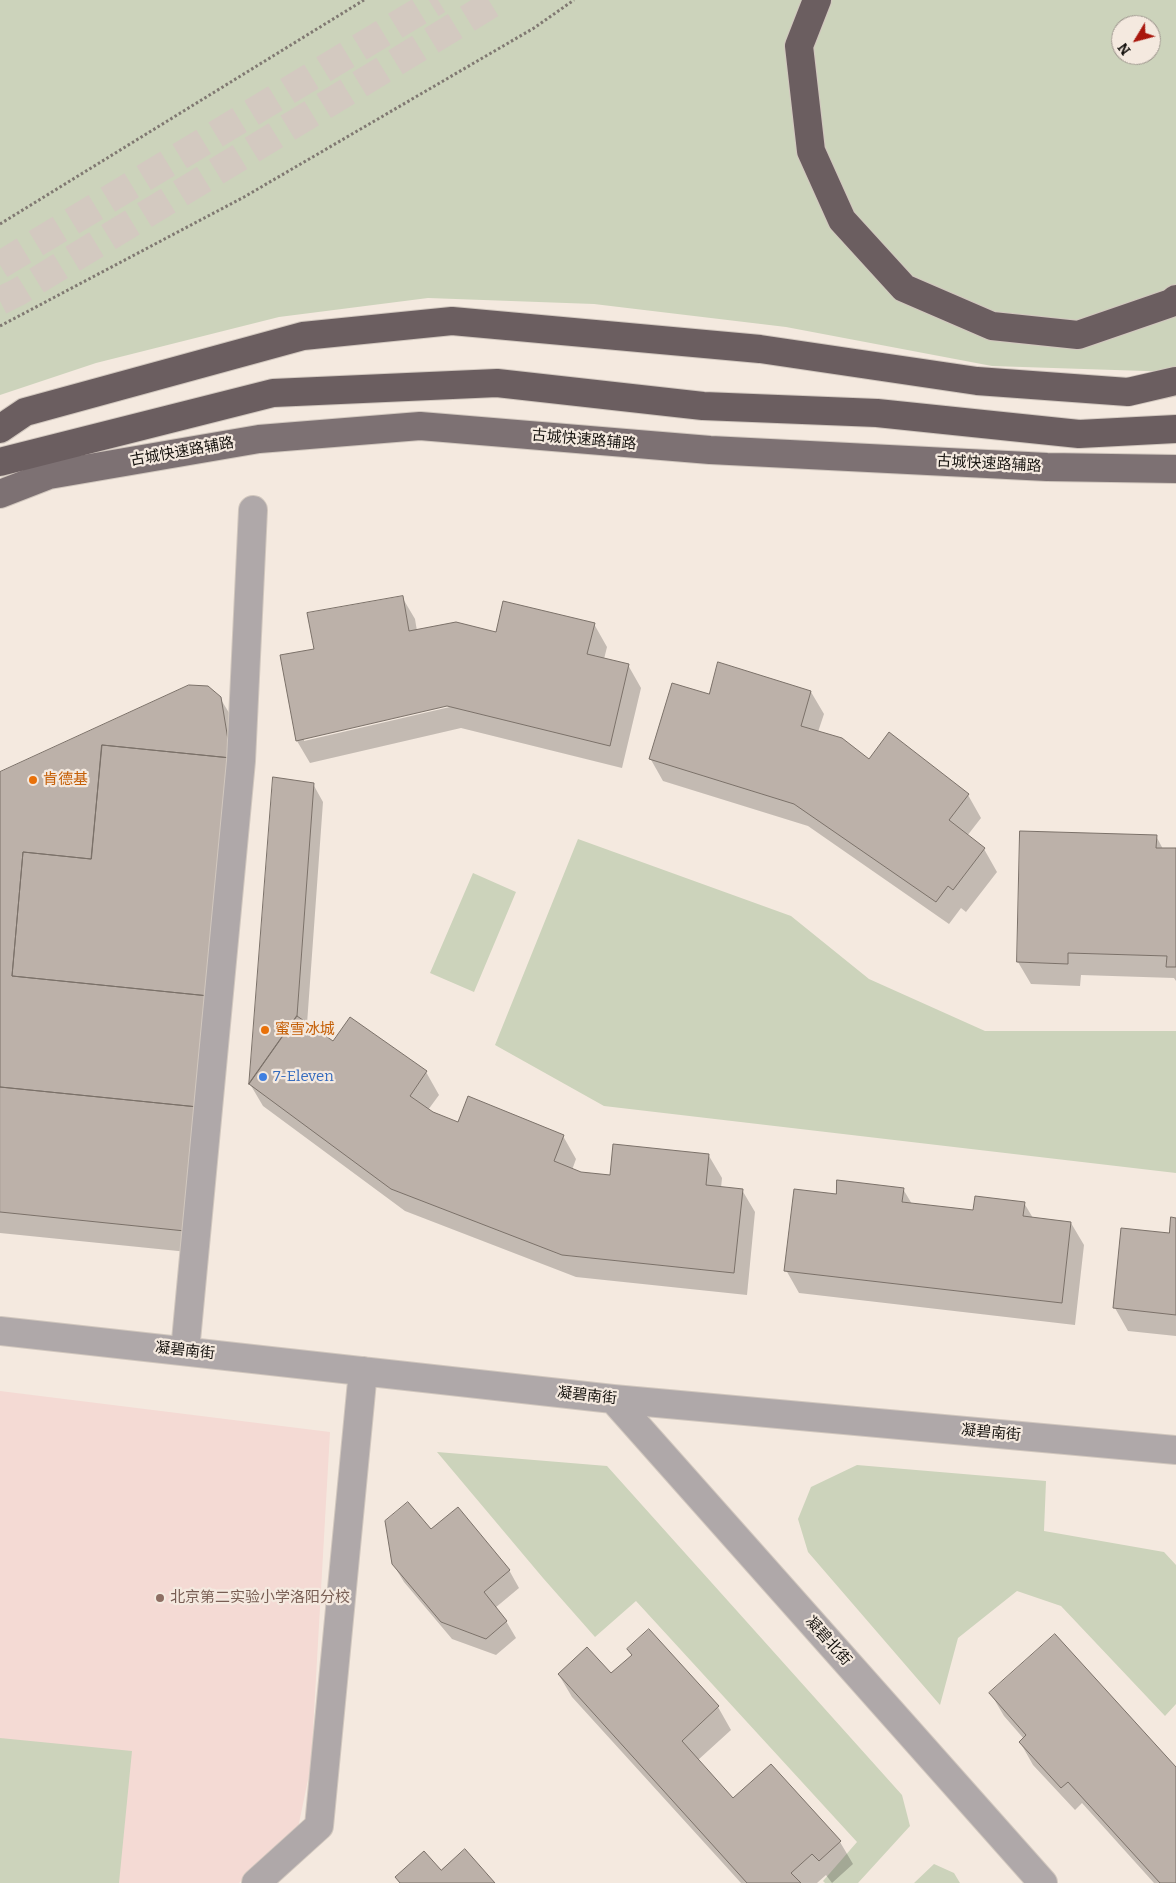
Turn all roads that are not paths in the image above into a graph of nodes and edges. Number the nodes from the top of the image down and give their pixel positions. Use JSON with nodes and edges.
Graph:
{"nodes":[{"id":1,"x":817,"y":0,"type":"edge"},
{"id":2,"x":1176,"y":299,"type":"edge"},
{"id":3,"x":1176,"y":381,"type":"edge"},
{"id":4,"x":0,"y":429,"type":"edge"},
{"id":5,"x":1176,"y":429,"type":"edge"},
{"id":6,"x":0,"y":462,"type":"edge"},
{"id":7,"x":1176,"y":469,"type":"edge"},
{"id":8,"x":0,"y":494,"type":"edge"},
{"id":9,"x":252,"y":510,"type":"dead end"},
{"id":10,"x":0,"y":1331,"type":"edge"},
{"id":11,"x":185,"y":1351,"type":"junction"},
{"id":12,"x":363,"y":1371,"type":"junction"},
{"id":13,"x":613,"y":1399,"type":"junction"},
{"id":14,"x":1176,"y":1450,"type":"edge"},
{"id":15,"x":256,"y":1883,"type":"edge"},
{"id":16,"x":1043,"y":1883,"type":"edge"}],
"edges":[{"from":1,"to":2,"type":"highway"},
{"from":3,"to":4,"type":"highway"},
{"from":5,"to":6,"type":"highway"},
{"from":7,"to":8,"type":"main road","name":"古城快速路辅路"},
{"from":9,"to":11,"type":"street"},
{"from":10,"to":11,"type":"street","name":"凝碧南街"},
{"from":11,"to":12,"type":"street","name":"凝碧南街"},
{"from":12,"to":13,"type":"street","name":"凝碧南街"},
{"from":12,"to":15,"type":"street"},
{"from":13,"to":14,"type":"street","name":"凝碧南街"},
{"from":13,"to":16,"type":"street","name":"凝碧北街"}]}
